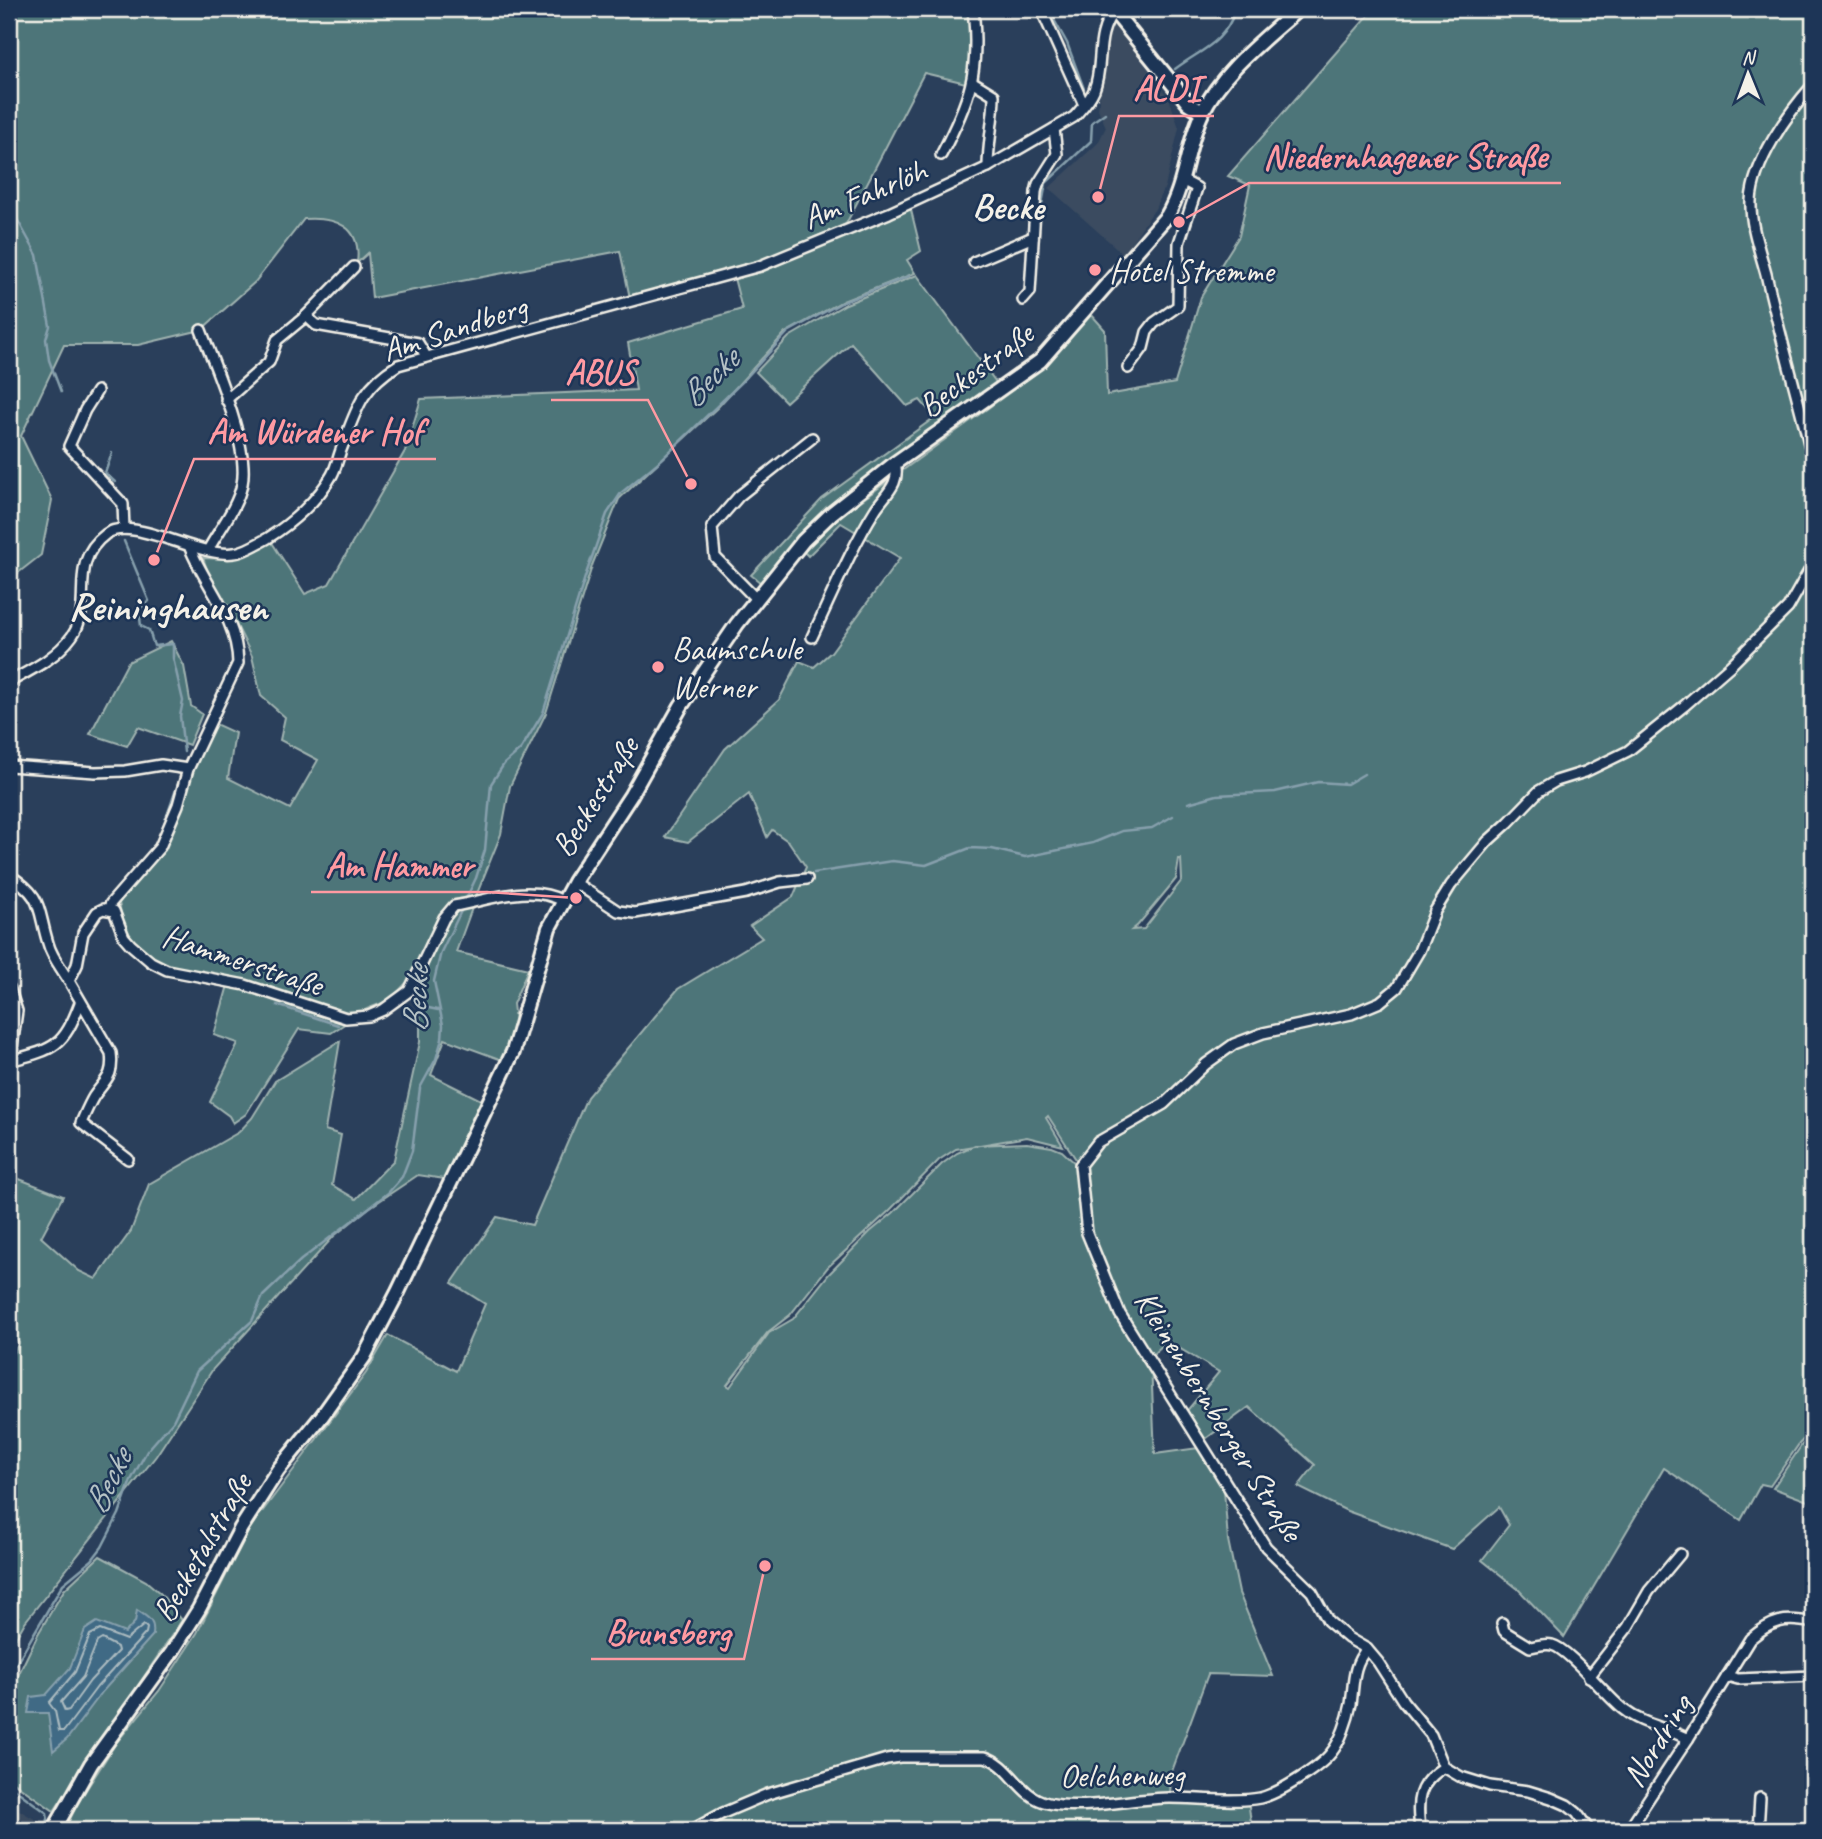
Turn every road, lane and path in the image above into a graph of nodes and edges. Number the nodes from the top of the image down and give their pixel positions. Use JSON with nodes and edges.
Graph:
{"nodes":[{"id":1,"x":973,"y":9,"type":"edge"},
{"id":2,"x":1041,"y":9,"type":"edge"},
{"id":3,"x":1114,"y":9,"type":"edge"},
{"id":4,"x":1298,"y":9,"type":"edge"},
{"id":5,"x":973,"y":82,"type":"junction"},
{"id":6,"x":1813,"y":85,"type":"edge"},
{"id":7,"x":1084,"y":106,"type":"junction"},
{"id":8,"x":1202,"y":112,"type":"junction"},
{"id":9,"x":1054,"y":129,"type":"junction"},
{"id":10,"x":940,"y":155,"type":"dead end"},
{"id":11,"x":988,"y":167,"type":"junction"},
{"id":12,"x":1182,"y":180,"type":"junction"},
{"id":13,"x":1033,"y":237,"type":"junction"},
{"id":14,"x":974,"y":262,"type":"dead end"},
{"id":15,"x":760,"y":266,"type":"joint"},
{"id":16,"x":354,"y":267,"type":"dead end"},
{"id":17,"x":1023,"y":300,"type":"dead end"},
{"id":18,"x":306,"y":316,"type":"junction"},
{"id":19,"x":201,"y":330,"type":"dead end"},
{"id":20,"x":426,"y":356,"type":"junction"},
{"id":21,"x":1128,"y":368,"type":"dead end"},
{"id":22,"x":97,"y":391,"type":"dead end"},
{"id":23,"x":226,"y":400,"type":"junction"},
{"id":24,"x":812,"y":438,"type":"dead end"},
{"id":25,"x":1813,"y":460,"type":"edge"},
{"id":26,"x":895,"y":463,"type":"junction"},
{"id":27,"x":124,"y":529,"type":"junction"},
{"id":28,"x":190,"y":548,"type":"junction"},
{"id":29,"x":208,"y":550,"type":"junction"},
{"id":30,"x":1813,"y":565,"type":"edge"},
{"id":31,"x":757,"y":599,"type":"junction"},
{"id":32,"x":812,"y":637,"type":"dead end"},
{"id":33,"x":9,"y":682,"type":"edge"},
{"id":34,"x":9,"y":766,"type":"edge"},
{"id":35,"x":187,"y":769,"type":"junction"},
{"id":36,"x":9,"y":875,"type":"edge"},
{"id":37,"x":807,"y":879,"type":"dead end"},
{"id":38,"x":574,"y":881,"type":"junction"},
{"id":39,"x":563,"y":901,"type":"junction"},
{"id":40,"x":108,"y":909,"type":"junction"},
{"id":41,"x":69,"y":981,"type":"junction"},
{"id":42,"x":9,"y":988,"type":"edge"},
{"id":43,"x":80,"y":1003,"type":"junction"},
{"id":44,"x":10,"y":1061,"type":"edge"},
{"id":45,"x":128,"y":1159,"type":"dead end"},
{"id":46,"x":398,"y":1292,"type":"joint"},
{"id":47,"x":1680,"y":1554,"type":"dead end"},
{"id":48,"x":1502,"y":1623,"type":"dead end"},
{"id":49,"x":1813,"y":1623,"type":"edge"},
{"id":50,"x":1367,"y":1649,"type":"junction"},
{"id":51,"x":1727,"y":1676,"type":"junction"},
{"id":52,"x":1813,"y":1676,"type":"edge"},
{"id":53,"x":1589,"y":1677,"type":"junction"},
{"id":54,"x":1688,"y":1739,"type":"junction"},
{"id":55,"x":1444,"y":1767,"type":"junction"},
{"id":56,"x":1760,"y":1798,"type":"dead end"},
{"id":57,"x":54,"y":1830,"type":"edge"},
{"id":58,"x":692,"y":1830,"type":"edge"},
{"id":59,"x":1420,"y":1830,"type":"edge"},
{"id":60,"x":1589,"y":1830,"type":"edge"},
{"id":61,"x":1628,"y":1830,"type":"edge"},
{"id":62,"x":1758,"y":1830,"type":"edge"}],
"edges":[{"from":1,"to":5,"type":"street","name":"Am Fahrlöh"},
{"from":2,"to":7,"type":"street"},
{"from":3,"to":7,"type":"street","name":"Am Fahrlöh"},
{"from":3,"to":8,"type":"main road"},
{"from":4,"to":8,"type":"main road"},
{"from":5,"to":10,"type":"street","name":"Am Fahrlöh"},
{"from":5,"to":11,"type":"street"},
{"from":6,"to":25,"type":"street"},
{"from":7,"to":9,"type":"street","name":"Am Fahrlöh"},
{"from":8,"to":12,"type":"main road"},
{"from":9,"to":11,"type":"street","name":"Am Fahrlöh"},
{"from":9,"to":13,"type":"street"},
{"from":11,"to":15,"type":"street","name":"Am Fahrlöh"},
{"from":12,"to":21,"type":"street"},
{"from":12,"to":26,"type":"main road","name":"Beckestraße"},
{"from":13,"to":14,"type":"street"},
{"from":13,"to":17,"type":"street"},
{"from":15,"to":20,"type":"street","name":"Am Sandberg"},
{"from":16,"to":18,"type":"street"},
{"from":18,"to":20,"type":"street"},
{"from":18,"to":23,"type":"street"},
{"from":19,"to":23,"type":"street"},
{"from":20,"to":29,"type":"street","name":"Am Sandberg"},
{"from":22,"to":27,"type":"street"},
{"from":23,"to":29,"type":"street"},
{"from":24,"to":31,"type":"street"},
{"from":26,"to":31,"type":"main road","name":"Beckestraße"},
{"from":26,"to":32,"type":"street"},
{"from":27,"to":28,"type":"street","name":"Am Sandberg"},
{"from":27,"to":33,"type":"street"},
{"from":28,"to":29,"type":"street","name":"Am Sandberg"},
{"from":28,"to":35,"type":"street"},
{"from":30,"to":50,"type":"street","name":"Kleinenbernberger Straße"},
{"from":31,"to":38,"type":"main road","name":"Beckestraße"},
{"from":34,"to":35,"type":"street"},
{"from":35,"to":40,"type":"street"},
{"from":36,"to":41,"type":"street"},
{"from":37,"to":38,"type":"street"},
{"from":38,"to":39,"type":"main road","name":"Beckestraße"},
{"from":39,"to":40,"type":"street","name":"Hammerstraße"},
{"from":39,"to":46,"type":"main road","name":"Beckestraße"},
{"from":40,"to":41,"type":"street"},
{"from":41,"to":43,"type":"street"},
{"from":42,"to":44,"type":"street"},
{"from":43,"to":44,"type":"street"},
{"from":43,"to":45,"type":"street"},
{"from":46,"to":57,"type":"main road","name":"Becketalstraße"},
{"from":47,"to":53,"type":"street"},
{"from":48,"to":53,"type":"street"},
{"from":49,"to":51,"type":"street","name":"Nordring"},
{"from":50,"to":55,"type":"street","name":"Kleinenbernberger Straße"},
{"from":50,"to":58,"type":"street","name":"Oelchenweg"},
{"from":51,"to":52,"type":"street","name":"Nordring"},
{"from":51,"to":54,"type":"street","name":"Nordring"},
{"from":53,"to":54,"type":"street"},
{"from":54,"to":61,"type":"street","name":"Nordring"},
{"from":55,"to":59,"type":"street"},
{"from":55,"to":60,"type":"street"},
{"from":56,"to":62,"type":"street"}]}
